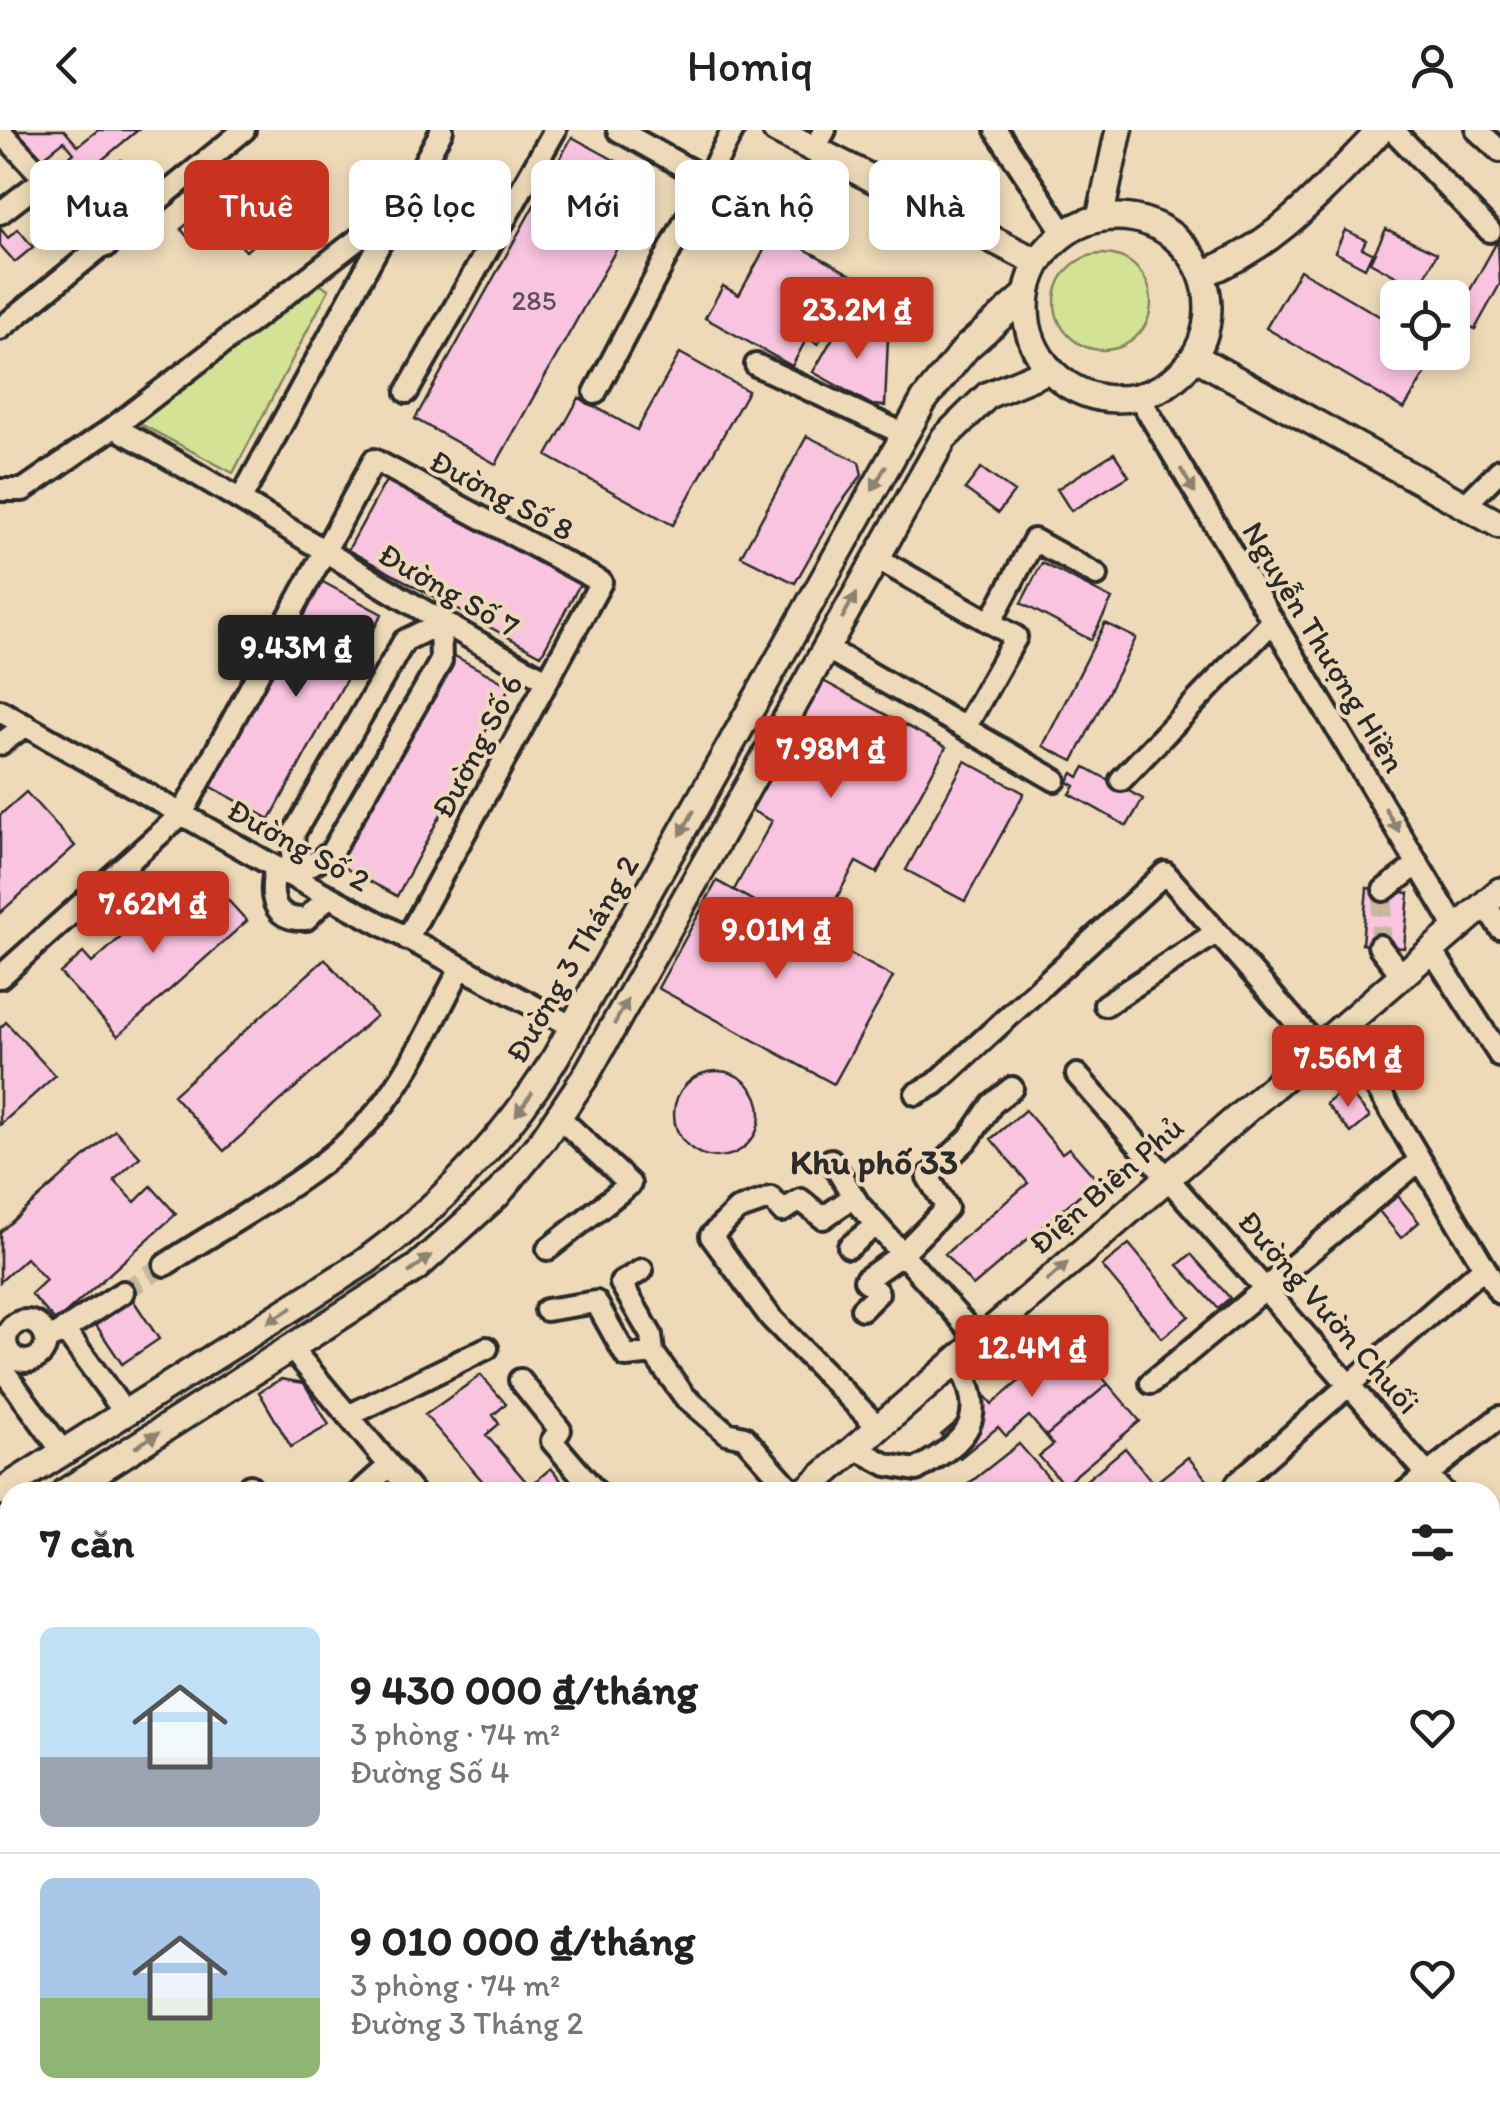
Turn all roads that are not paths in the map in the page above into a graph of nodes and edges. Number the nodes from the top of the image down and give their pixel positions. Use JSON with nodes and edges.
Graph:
{"nodes":[{"id":1,"x":244,"y":130,"type":"edge"},
{"id":2,"x":442,"y":130,"type":"edge"},
{"id":3,"x":555,"y":130,"type":"edge"},
{"id":4,"x":618,"y":130,"type":"edge"},
{"id":5,"x":733,"y":130,"type":"edge"},
{"id":6,"x":776,"y":130,"type":"edge"},
{"id":7,"x":996,"y":130,"type":"edge"},
{"id":8,"x":1119,"y":130,"type":"edge"},
{"id":9,"x":1381,"y":130,"type":"edge"},
{"id":10,"x":1392,"y":130,"type":"edge"},
{"id":11,"x":1477,"y":130,"type":"edge"},
{"id":12,"x":0,"y":131,"type":"edge"},
{"id":13,"x":820,"y":140,"type":"edge"},
{"id":14,"x":1500,"y":151,"type":"edge"},
{"id":15,"x":426,"y":160,"type":"edge"},
{"id":16,"x":716,"y":160,"type":"edge"},
{"id":17,"x":675,"y":162,"type":"edge"},
{"id":18,"x":30,"y":164,"type":"edge"},
{"id":19,"x":30,"y":190,"type":"edge"},
{"id":20,"x":164,"y":198,"type":"edge"},
{"id":21,"x":0,"y":213,"type":"edge"},
{"id":22,"x":1100,"y":218,"type":"junction"},
{"id":23,"x":1490,"y":231,"type":"dead end"},
{"id":24,"x":1064,"y":234,"type":"junction"},
{"id":25,"x":675,"y":238,"type":"edge"},
{"id":26,"x":349,"y":246,"type":"edge"},
{"id":27,"x":102,"y":250,"type":"edge"},
{"id":28,"x":377,"y":250,"type":"edge"},
{"id":29,"x":1038,"y":262,"type":"junction"},
{"id":30,"x":1202,"y":274,"type":"junction"},
{"id":31,"x":1026,"y":294,"type":"junction"},
{"id":32,"x":0,"y":329,"type":"edge"},
{"id":33,"x":1195,"y":357,"type":"junction"},
{"id":34,"x":756,"y":365,"type":"dead end"},
{"id":35,"x":1050,"y":370,"type":"junction"},
{"id":36,"x":406,"y":392,"type":"dead end"},
{"id":37,"x":594,"y":393,"type":"dead end"},
{"id":38,"x":1139,"y":397,"type":"junction"},
{"id":39,"x":114,"y":427,"type":"junction"},
{"id":40,"x":904,"y":434,"type":"junction"},
{"id":41,"x":1500,"y":470,"type":"edge"},
{"id":42,"x":0,"y":490,"type":"edge"},
{"id":43,"x":242,"y":497,"type":"junction"},
{"id":44,"x":1464,"y":506,"type":"junction"},
{"id":45,"x":1500,"y":525,"type":"edge"},
{"id":46,"x":322,"y":549,"type":"junction"},
{"id":47,"x":876,"y":558,"type":"junction"},
{"id":48,"x":1097,"y":575,"type":"dead end"},
{"id":49,"x":601,"y":582,"type":"joint"},
{"id":50,"x":991,"y":621,"type":"junction"},
{"id":51,"x":1273,"y":622,"type":"junction"},
{"id":52,"x":440,"y":623,"type":"junction"},
{"id":53,"x":826,"y":648,"type":"junction"},
{"id":54,"x":547,"y":680,"type":"junction"},
{"id":55,"x":0,"y":710,"type":"edge"},
{"id":56,"x":26,"y":726,"type":"junction"},
{"id":57,"x":965,"y":728,"type":"junction"},
{"id":58,"x":0,"y":744,"type":"edge"},
{"id":59,"x":1054,"y":780,"type":"dead end"},
{"id":60,"x":1121,"y":780,"type":"dead end"},
{"id":61,"x":182,"y":814,"type":"junction"},
{"id":62,"x":1418,"y":864,"type":"junction"},
{"id":63,"x":284,"y":871,"type":"junction"},
{"id":64,"x":1384,"y":890,"type":"dead end"},
{"id":65,"x":329,"y":896,"type":"junction"},
{"id":66,"x":1492,"y":897,"type":"edge"},
{"id":67,"x":1456,"y":928,"type":"junction"},
{"id":68,"x":1500,"y":928,"type":"edge"},
{"id":69,"x":1217,"y":932,"type":"junction"},
{"id":70,"x":407,"y":939,"type":"junction"},
{"id":71,"x":1379,"y":946,"type":"tunnel mouth"},
{"id":72,"x":1431,"y":948,"type":"junction"},
{"id":73,"x":461,"y":967,"type":"junction"},
{"id":74,"x":1401,"y":974,"type":"junction"},
{"id":75,"x":0,"y":977,"type":"edge"},
{"id":76,"x":1105,"y":1004,"type":"dead end"},
{"id":77,"x":1340,"y":1026,"type":"junction"},
{"id":78,"x":573,"y":1027,"type":"junction"},
{"id":79,"x":1316,"y":1045,"type":"junction"},
{"id":80,"x":1500,"y":1056,"type":"edge"},
{"id":81,"x":1077,"y":1074,"type":"dead end"},
{"id":82,"x":1012,"y":1088,"type":"dead end"},
{"id":83,"x":916,"y":1094,"type":"dead end"},
{"id":84,"x":559,"y":1118,"type":"junction"},
{"id":85,"x":831,"y":1160,"type":"dead end"},
{"id":86,"x":1420,"y":1160,"type":"junction"},
{"id":87,"x":1168,"y":1174,"type":"junction"},
{"id":88,"x":853,"y":1196,"type":"junction"},
{"id":89,"x":876,"y":1225,"type":"junction"},
{"id":90,"x":849,"y":1247,"type":"dead end"},
{"id":91,"x":548,"y":1249,"type":"dead end"},
{"id":92,"x":902,"y":1254,"type":"junction"},
{"id":93,"x":165,"y":1265,"type":"tunnel mouth"},
{"id":94,"x":1484,"y":1266,"type":"junction"},
{"id":95,"x":642,"y":1270,"type":"dead end"},
{"id":96,"x":1269,"y":1289,"type":"junction"},
{"id":97,"x":123,"y":1292,"type":"tunnel mouth"},
{"id":98,"x":1500,"y":1293,"type":"edge"},
{"id":99,"x":862,"y":1309,"type":"dead end"},
{"id":100,"x":546,"y":1310,"type":"dead end"},
{"id":101,"x":55,"y":1335,"type":"junction"},
{"id":102,"x":980,"y":1340,"type":"junction"},
{"id":103,"x":487,"y":1348,"type":"dead end"},
{"id":104,"x":292,"y":1350,"type":"junction"},
{"id":105,"x":653,"y":1353,"type":"junction"},
{"id":106,"x":2,"y":1356,"type":"edge"},
{"id":107,"x":957,"y":1360,"type":"junction"},
{"id":108,"x":520,"y":1380,"type":"dead end"},
{"id":109,"x":1350,"y":1382,"type":"junction"},
{"id":110,"x":1151,"y":1383,"type":"dead end"},
{"id":111,"x":125,"y":1413,"type":"junction"},
{"id":112,"x":348,"y":1416,"type":"junction"},
{"id":113,"x":1500,"y":1417,"type":"edge"},
{"id":114,"x":878,"y":1428,"type":"junction"},
{"id":115,"x":855,"y":1448,"type":"junction"},
{"id":116,"x":63,"y":1452,"type":"junction"},
{"id":117,"x":390,"y":1466,"type":"junction"},
{"id":118,"x":1429,"y":1472,"type":"junction"},
{"id":119,"x":16,"y":1482,"type":"edge"},
{"id":120,"x":81,"y":1482,"type":"edge"},
{"id":121,"x":372,"y":1482,"type":"edge"},
{"id":122,"x":404,"y":1482,"type":"edge"},
{"id":123,"x":587,"y":1482,"type":"edge"},
{"id":124,"x":783,"y":1482,"type":"edge"},
{"id":125,"x":816,"y":1482,"type":"edge"},
{"id":126,"x":1238,"y":1482,"type":"edge"},
{"id":127,"x":1417,"y":1482,"type":"edge"},
{"id":128,"x":1436,"y":1482,"type":"edge"}],
"edges":[{"from":1,"to":20,"type":"street"},
{"from":2,"to":15,"type":"street"},
{"from":3,"to":36,"type":"street"},
{"from":4,"to":17,"type":"street"},
{"from":5,"to":16,"type":"street"},
{"from":6,"to":13,"type":"main road"},
{"from":7,"to":24,"type":"street"},
{"from":8,"to":22,"type":"main road"},
{"from":9,"to":30,"type":"main road"},
{"from":10,"to":23,"type":"street"},
{"from":11,"to":14,"type":"street"},
{"from":12,"to":18,"type":"street"},
{"from":13,"to":29,"type":"main road"},
{"from":19,"to":21,"type":"street"},
{"from":22,"to":24,"type":"main road"},
{"from":22,"to":30,"type":"main road"},
{"from":24,"to":29,"type":"main road"},
{"from":25,"to":37,"type":"street"},
{"from":26,"to":39,"type":"street"},
{"from":27,"to":32,"type":"street"},
{"from":28,"to":43,"type":"street"},
{"from":29,"to":31,"type":"main road"},
{"from":30,"to":33,"type":"main road"},
{"from":31,"to":35,"type":"main road"},
{"from":31,"to":40,"type":"main road","name":"Đường 3 Tháng 2"},
{"from":33,"to":38,"type":"main road"},
{"from":33,"to":44,"type":"main road"},
{"from":34,"to":40,"type":"street"},
{"from":35,"to":38,"type":"main road"},
{"from":35,"to":47,"type":"main road","name":"Đường 3 Tháng 2"},
{"from":38,"to":51,"type":"street","name":"Nguyễn Thượng Hiền","one_way":true},
{"from":39,"to":42,"type":"street"},
{"from":39,"to":43,"type":"street","name":"Đường Số 7"},
{"from":40,"to":78,"type":"main road","name":"Đường 3 Tháng 2","one_way":true},
{"from":41,"to":44,"type":"street"},
{"from":43,"to":46,"type":"street","name":"Đường Số 7"},
{"from":44,"to":45,"type":"main road"},
{"from":46,"to":49,"type":"street","name":"Đường Số 8"},
{"from":46,"to":52,"type":"street","name":"Đường Số 7"},
{"from":46,"to":61,"type":"street"},
{"from":47,"to":50,"type":"street"},
{"from":53,"to":47,"type":"main road","name":"Đường 3 Tháng 2","one_way":true},
{"from":48,"to":50,"type":"street"},
{"from":49,"to":54,"type":"street","name":"Đường Số 6"},
{"from":50,"to":57,"type":"street"},
{"from":51,"to":60,"type":"street"},
{"from":51,"to":62,"type":"street","name":"Nguyễn Thượng Hiền","one_way":true},
{"from":52,"to":54,"type":"street","name":"Đường Số 7"},
{"from":52,"to":63,"type":"street"},
{"from":52,"to":63,"type":"street"},
{"from":53,"to":57,"type":"street"},
{"from":84,"to":53,"type":"main road","name":"Đường 3 Tháng 2","one_way":true},
{"from":54,"to":70,"type":"street","name":"Đường Số 6"},
{"from":55,"to":56,"type":"street","name":"Đường Số 2"},
{"from":56,"to":58,"type":"street"},
{"from":56,"to":61,"type":"street","name":"Đường Số 2"},
{"from":57,"to":59,"type":"street"},
{"from":61,"to":63,"type":"street","name":"Đường Số 2"},
{"from":61,"to":75,"type":"street"},
{"from":62,"to":64,"type":"street"},
{"from":62,"to":67,"type":"street","name":"Nguyễn Thượng Hiền"},
{"from":63,"to":65,"type":"street","name":"Đường Số 2"},
{"from":63,"to":65,"type":"street"},
{"from":65,"to":70,"type":"street","name":"Đường Số 2"},
{"from":66,"to":67,"type":"main road","name":"Điện Biên Phủ"},
{"from":66,"to":68,"type":"street"},
{"from":67,"to":72,"type":"main road","name":"Điện Biên Phủ"},
{"from":69,"to":76,"type":"street"},
{"from":69,"to":79,"type":"street"},
{"from":69,"to":83,"type":"street"},
{"from":70,"to":73,"type":"street","name":"Đường Số 2"},
{"from":71,"to":74,"type":"street"},
{"from":72,"to":74,"type":"main road","name":"Điện Biên Phủ"},
{"from":72,"to":80,"type":"street"},
{"from":73,"to":78,"type":"street","name":"Đường Số 2"},
{"from":73,"to":93,"type":"street"},
{"from":74,"to":77,"type":"main road","name":"Điện Biên Phủ"},
{"from":77,"to":79,"type":"main road","name":"Điện Biên Phủ"},
{"from":77,"to":86,"type":"street"},
{"from":78,"to":111,"type":"main road","name":"Đường 3 Tháng 2","one_way":true},
{"from":79,"to":87,"type":"main road","name":"Điện Biên Phủ"},
{"from":81,"to":87,"type":"street","name":"Đường Vườn Chuối"},
{"from":82,"to":92,"type":"street"},
{"from":84,"to":91,"type":"street"},
{"from":104,"to":84,"type":"main road","name":"Đường 3 Tháng 2","one_way":true},
{"from":85,"to":88,"type":"street"},
{"from":86,"to":94,"type":"street"},
{"from":86,"to":96,"type":"street"},
{"from":87,"to":96,"type":"street","name":"Đường Vườn Chuối"},
{"from":102,"to":87,"type":"main road","name":"Điện Biên Phủ","one_way":true},
{"from":88,"to":89,"type":"street"},
{"from":88,"to":114,"type":"street"},
{"from":89,"to":90,"type":"street"},
{"from":89,"to":92,"type":"street"},
{"from":92,"to":99,"type":"street"},
{"from":92,"to":102,"type":"street"},
{"from":94,"to":98,"type":"street"},
{"from":94,"to":109,"type":"street"},
{"from":95,"to":105,"type":"street"},
{"from":96,"to":109,"type":"street","name":"Đường Vườn Chuối"},
{"from":96,"to":110,"type":"street"},
{"from":97,"to":101,"type":"street"},
{"from":100,"to":105,"type":"street"},
{"from":101,"to":106,"type":"street"},
{"from":101,"to":111,"type":"street"},
{"from":102,"to":107,"type":"main road","name":"Điện Biên Phủ"},
{"from":103,"to":112,"type":"street"},
{"from":104,"to":112,"type":"street"},
{"from":120,"to":104,"type":"main road","name":"Đường 3 Tháng 2","one_way":true},
{"from":105,"to":124,"type":"street"},
{"from":106,"to":116,"type":"street"},
{"from":107,"to":114,"type":"main road","name":"Điện Biên Phủ"},
{"from":107,"to":115,"type":"street"},
{"from":108,"to":123,"type":"street"},
{"from":109,"to":118,"type":"street","name":"Đường Vườn Chuối"},
{"from":109,"to":126,"type":"street"},
{"from":111,"to":116,"type":"main road","name":"Đường 3 Tháng 2"},
{"from":112,"to":117,"type":"street"},
{"from":113,"to":118,"type":"street"},
{"from":114,"to":115,"type":"main road","name":"Điện Biên Phủ"},
{"from":115,"to":125,"type":"main road","name":"Điện Biên Phủ"},
{"from":116,"to":119,"type":"main road","name":"Đường 3 Tháng 2"},
{"from":117,"to":121,"type":"street"},
{"from":117,"to":122,"type":"street"},
{"from":118,"to":127,"type":"street"},
{"from":118,"to":128,"type":"street","name":"Đường Vườn Chuối"}]}
